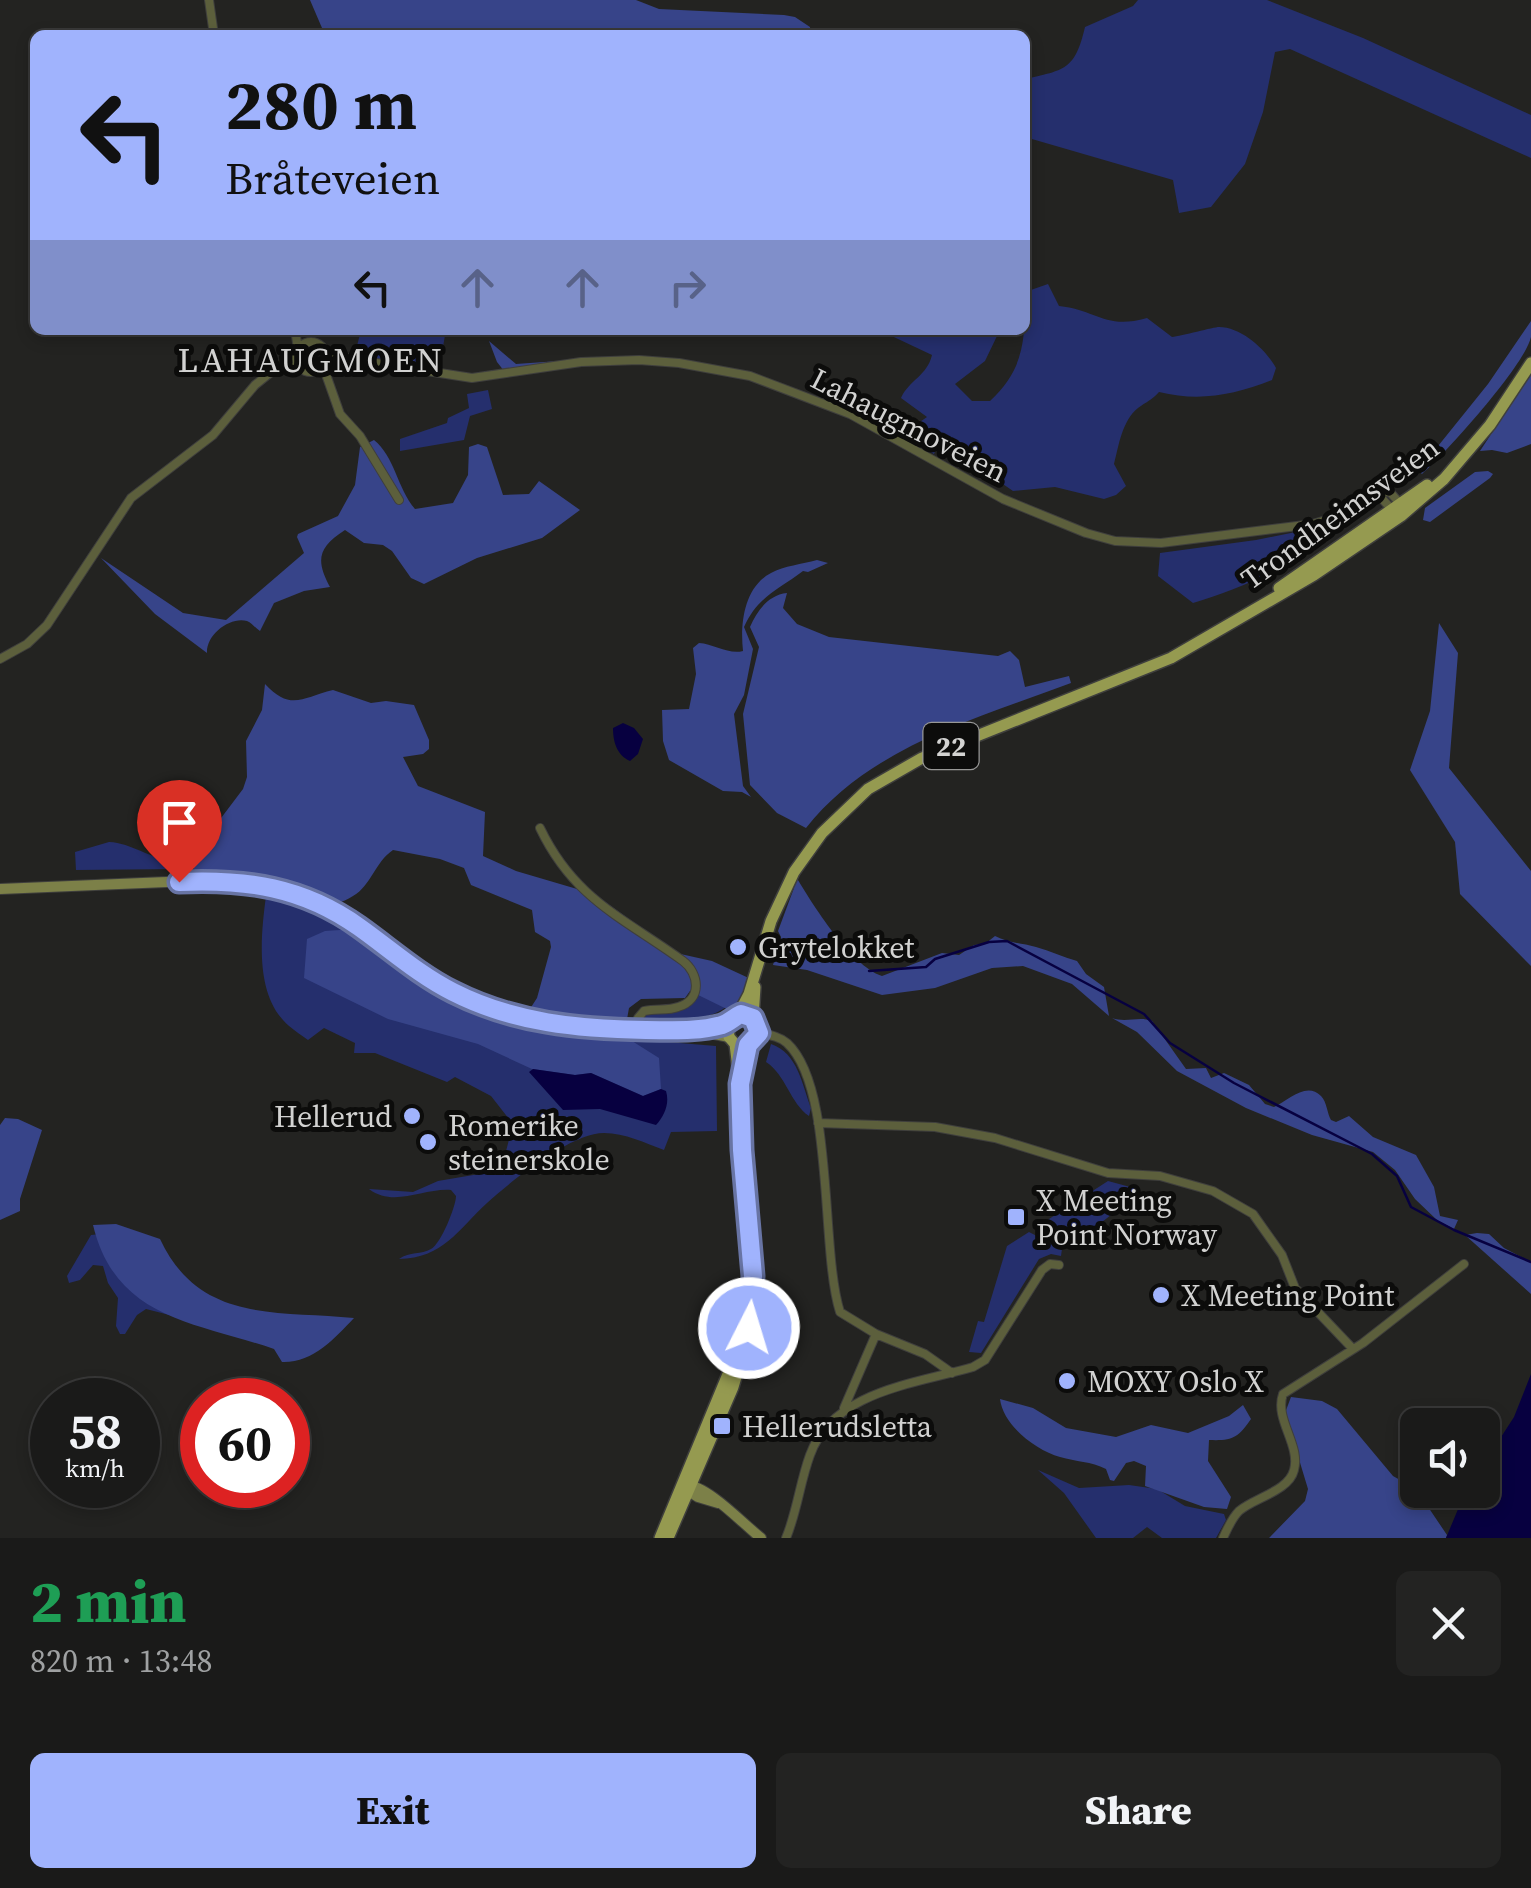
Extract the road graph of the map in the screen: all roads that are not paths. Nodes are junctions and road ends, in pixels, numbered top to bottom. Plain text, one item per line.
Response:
1 (209, 0) edge
2 (213, 30) edge
3 (296, 335) edge
4 (302, 335) edge
5 (310, 342) junction
6 (298, 350) junction
7 (324, 351) junction
8 (350, 358) junction
9 (1531, 363) edge
10 (324, 365) junction
11 (298, 366) junction
12 (272, 370) junction
13 (312, 372) junction
14 (328, 388) junction
15 (399, 500) dead end
16 (1398, 511) junction
17 (0, 658) edge
18 (540, 828) dead end
19 (0, 889) edge
20 (755, 978) junction
21 (734, 1018) junction
22 (753, 1018) junction
23 (636, 1030) junction
24 (695, 1030) junction
25 (759, 1033) junction
26 (738, 1042) junction
27 (818, 1123) junction
28 (1464, 1264) dead end
29 (1059, 1265) dead end
30 (876, 1334) junction
31 (1353, 1350) junction
32 (952, 1373) junction
33 (844, 1408) junction
34 (687, 1487) junction
35 (660, 1538) edge
36 (668, 1538) edge
37 (761, 1538) edge
38 (786, 1538) edge
39 (1223, 1538) edge

1 - 2 street
3 - 6 street
4 - 5 street
5 - 6 street
5 - 7 street
6 - 11 street
6 - 12 street
7 - 8 street, Lahaugmoveien
7 - 10 street
8 - 10 street, Lahaugmoveien
8 - 16 street, Lahaugmoveien
9 - 16 main road, Trondheimsveien / 22
10 - 13 street
10 - 14 street
11 - 12 street
11 - 13 street
12 - 17 street
13 - 14 street
14 - 15 street
16 - 20 main road, Trondheimsveien / 22
18 - 23 street
19 - 23 main road
20 - 21 main road, Trondheimsveien / 22
20 - 22 main road, Trondheimsveien / 22
21 - 22 main road
21 - 24 main road
21 - 26 main road, 22
22 - 25 main road, 22
23 - 24 main road
24 - 26 main road
25 - 26 main road
25 - 27 street
26 - 34 main road, 22
27 - 30 street
27 - 31 street
28 - 31 street
29 - 32 street
30 - 32 street
30 - 33 street
31 - 39 street
32 - 33 street
33 - 38 street
34 - 35 main road, 22
34 - 36 main road, 22
34 - 37 main road

